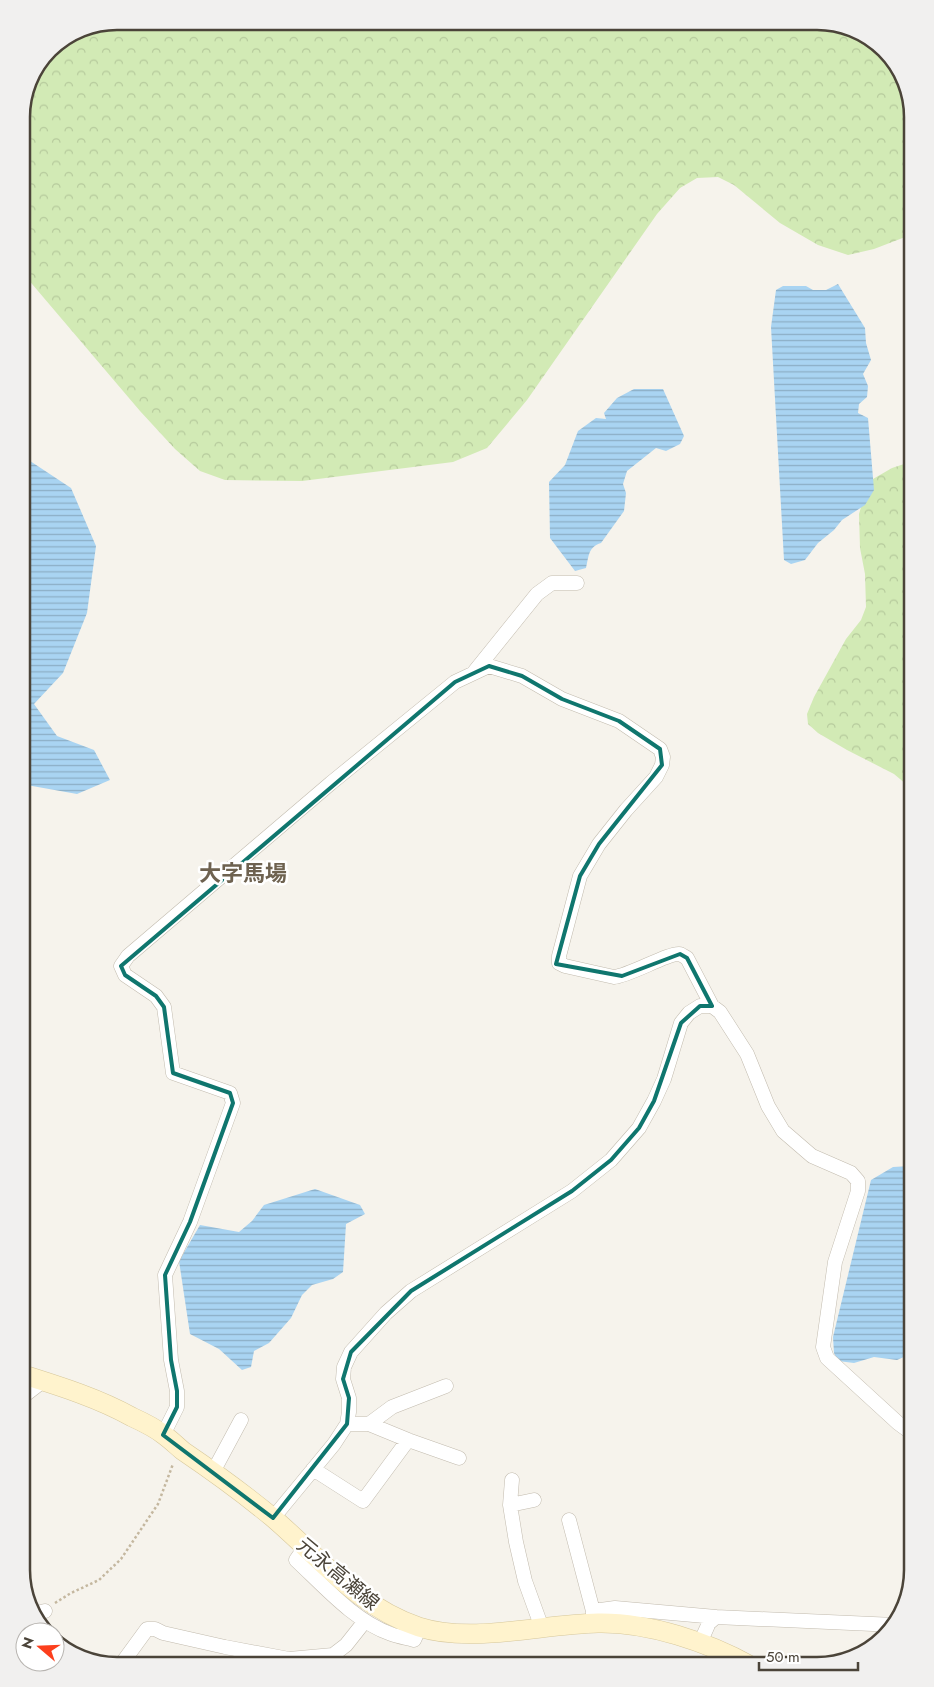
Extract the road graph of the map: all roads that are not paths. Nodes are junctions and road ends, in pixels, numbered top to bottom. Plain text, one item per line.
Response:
1 (577, 583) dead end
2 (473, 673) junction
3 (712, 1006) junction
4 (30, 1377) edge
5 (42, 1381) junction
6 (446, 1386) dead end
7 (30, 1391) edge
8 (241, 1420) dead end
9 (347, 1424) junction
10 (369, 1424) junction
11 (904, 1427) edge
12 (164, 1435) junction
13 (408, 1440) junction
14 (459, 1458) dead end
15 (313, 1469) junction
16 (213, 1472) junction
17 (512, 1480) dead end
18 (534, 1500) dead end
19 (510, 1505) junction
20 (273, 1518) junction
21 (569, 1520) dead end
22 (305, 1547) junction
23 (716, 1616) junction
24 (593, 1617) junction
25 (365, 1621) junction
26 (884, 1624) edge
27 (420, 1628) junction
28 (542, 1628) junction
29 (700, 1643) junction
30 (127, 1657) edge
31 (271, 1657) edge
32 (322, 1657) edge
33 (735, 1657) edge

1 - 2 street
2 - 3 street
2 - 12 street
3 - 9 street
3 - 11 street
4 - 5 main road, 元永高瀬線
5 - 7 street
5 - 12 main road, 元永高瀬線
6 - 10 street
8 - 16 street
9 - 10 street
9 - 15 street
10 - 13 street
12 - 16 main road, 元永高瀬線
13 - 14 street
13 - 15 street
15 - 20 street
16 - 20 main road, 元永高瀬線
17 - 19 street
18 - 19 street
19 - 28 street
20 - 22 main road, 元永高瀬線
21 - 24 street
22 - 25 street
22 - 27 main road, 元永高瀬線
23 - 24 street
23 - 26 street
23 - 29 street
24 - 28 main road, 元永高瀬線
24 - 29 main road, 元永高瀬線
25 - 27 street
25 - 32 street
27 - 28 main road, 元永高瀬線
29 - 33 main road, 元永高瀬線
30 - 31 street

